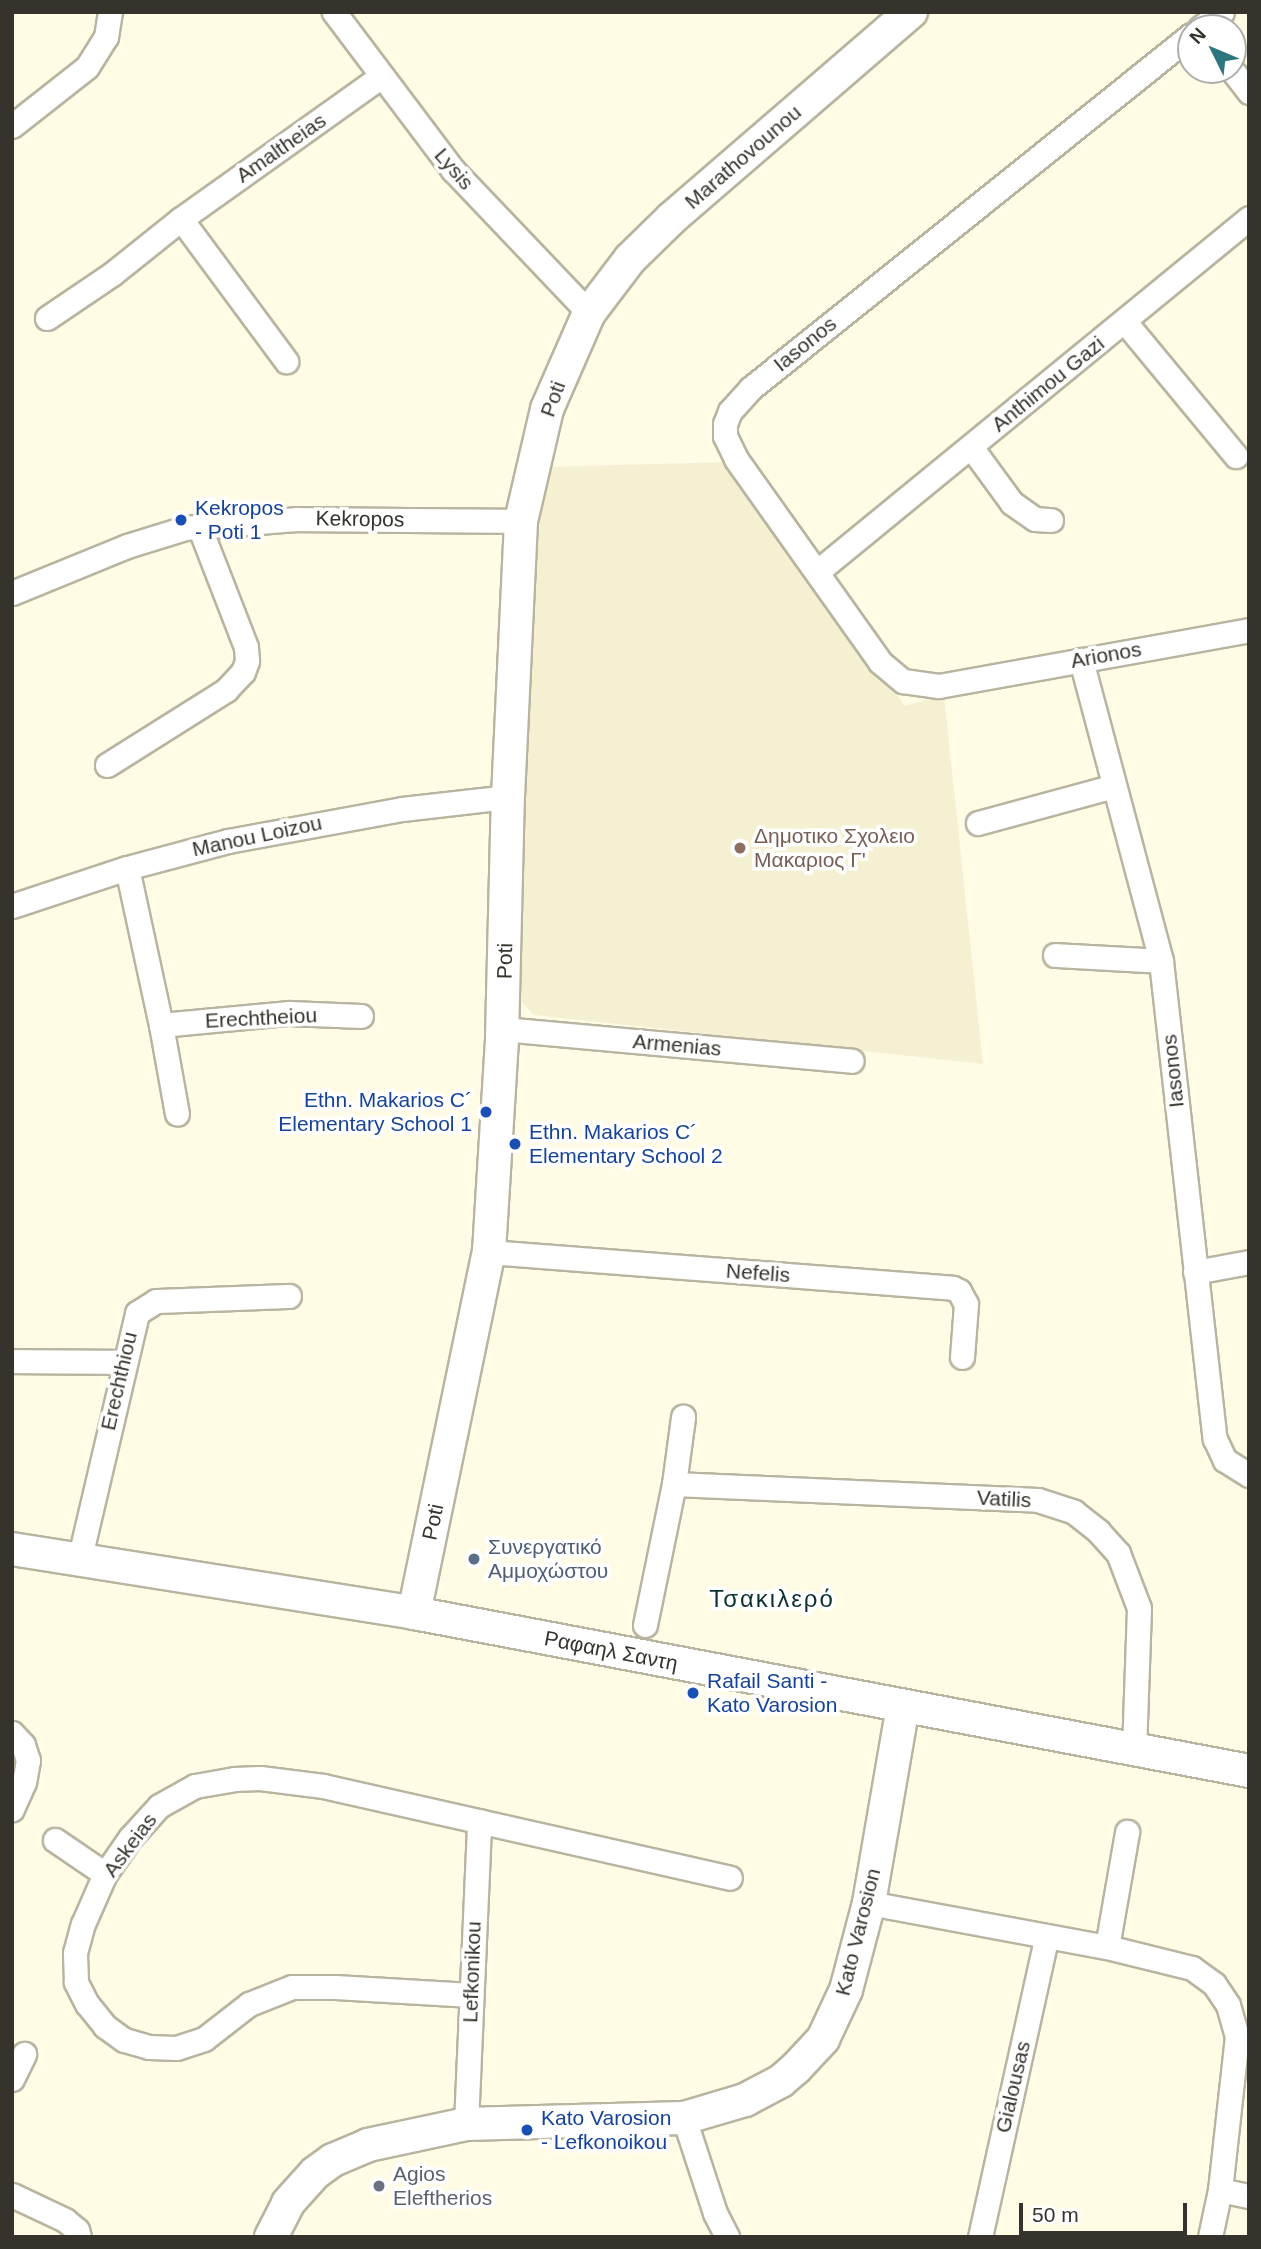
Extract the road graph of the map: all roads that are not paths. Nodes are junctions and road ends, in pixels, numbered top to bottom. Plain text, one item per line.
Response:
1 (110, 12) edge
2 (334, 12) edge
3 (911, 12) edge
4 (1177, 46) edge
5 (380, 77) junction
6 (12, 126) edge
7 (1249, 218) edge
8 (181, 219) junction
9 (589, 313) junction
10 (47, 318) dead end
11 (1125, 322) junction
12 (286, 361) dead end
13 (971, 447) junction
14 (1236, 456) dead end
15 (1051, 520) dead end
16 (521, 521) junction
17 (199, 526) junction
18 (818, 571) junction
19 (12, 593) edge
20 (1249, 631) edge
21 (1081, 660) junction
22 (964, 681) joint
23 (107, 765) dead end
24 (1114, 786) junction
25 (508, 797) junction
26 (978, 822) dead end
27 (127, 868) junction
28 (12, 906) edge
29 (1055, 955) dead end
30 (1161, 961) junction
31 (361, 1016) dead end
32 (162, 1025) junction
33 (503, 1029) junction
34 (852, 1061) dead end
35 (177, 1114) dead end
36 (489, 1252) junction
37 (1249, 1262) edge
38 (1195, 1272) junction
39 (289, 1296) dead end
40 (962, 1357) dead end
41 (12, 1361) edge
42 (123, 1362) junction
43 (683, 1417) dead end
44 (1249, 1475) edge
45 (674, 1484) junction
46 (12, 1549) edge
47 (79, 1561) junction
48 (414, 1613) junction
49 (645, 1625) dead end
50 (903, 1707) junction
51 (12, 1733) edge
52 (1134, 1748) junction
53 (1249, 1770) edge
54 (12, 1809) edge
55 (478, 1821) junction
56 (1127, 1832) dead end
57 (55, 1840) dead end
58 (105, 1874) junction
59 (730, 1878) dead end
60 (869, 1903) junction
61 (1047, 1936) junction
62 (1107, 1947) junction
63 (471, 1995) junction
64 (24, 2054) dead end
65 (12, 2079) edge
66 (684, 2118) junction
67 (466, 2123) junction
68 (1220, 2190) junction
69 (12, 2195) edge
70 (1249, 2196) edge
71 (79, 2237) edge
72 (271, 2237) edge
73 (727, 2237) edge
74 (980, 2237) edge
75 (1210, 2237) edge

1 - 6 street
2 - 5 street, Lysis
3 - 9 street, Marathovounou
4 - 18 street, Iasonos
5 - 8 street, Amaltheias
5 - 9 street, Lysis
7 - 11 street, Anthimou Gazi
8 - 10 street, Amaltheias
8 - 12 street
9 - 16 street, Poti
11 - 13 street, Anthimou Gazi
11 - 14 street, Anthimou Gazi
13 - 15 street, Anthimou Gazi
13 - 18 street, Anthimou Gazi
16 - 17 street, Kekropos
16 - 25 street, Poti
17 - 19 street, Kekropos
17 - 23 street
18 - 22 street, Iasonos
20 - 21 street, Arionos
21 - 22 street, Arionos
21 - 24 street, Iasonos
24 - 26 street
24 - 30 street, Iasonos
25 - 27 street, Manou Loizou
25 - 33 street, Poti
27 - 28 street, Manou Loizou
27 - 32 street
29 - 30 street
30 - 38 street, Iasonos
31 - 32 street, Erechtheiou
32 - 35 street
33 - 34 street, Armenias
33 - 36 street, Poti
36 - 40 street, Nefelis
36 - 48 street, Poti
37 - 38 street
38 - 44 street, Iasonos
39 - 42 street, Erechthiou
41 - 42 street
42 - 47 street, Erechthiou
43 - 45 street
45 - 49 street
45 - 52 street, Vatilis
46 - 47 street, Ραφαηλ Σαντη
47 - 48 street, Ραφαηλ Σαντη
48 - 50 street, Ραφαηλ Σαντη
50 - 52 street, Ραφαηλ Σαντη
50 - 60 street, Kato Varosion
51 - 54 street
52 - 53 street, Ραφαηλ Σαντη
55 - 58 street, Askeias
55 - 59 street, Askeias
55 - 63 street, Lefkonikou
56 - 62 street
57 - 58 street
58 - 63 street, Askeias
60 - 61 street
60 - 66 street, Kato Varosion
61 - 62 street
61 - 74 street, Gialousas
62 - 68 street
63 - 67 street, Lefkonikou
64 - 65 street
66 - 67 street, Kato Varosion
66 - 73 street
67 - 72 street, Kato Varosion
68 - 70 street
68 - 75 street
69 - 71 street

